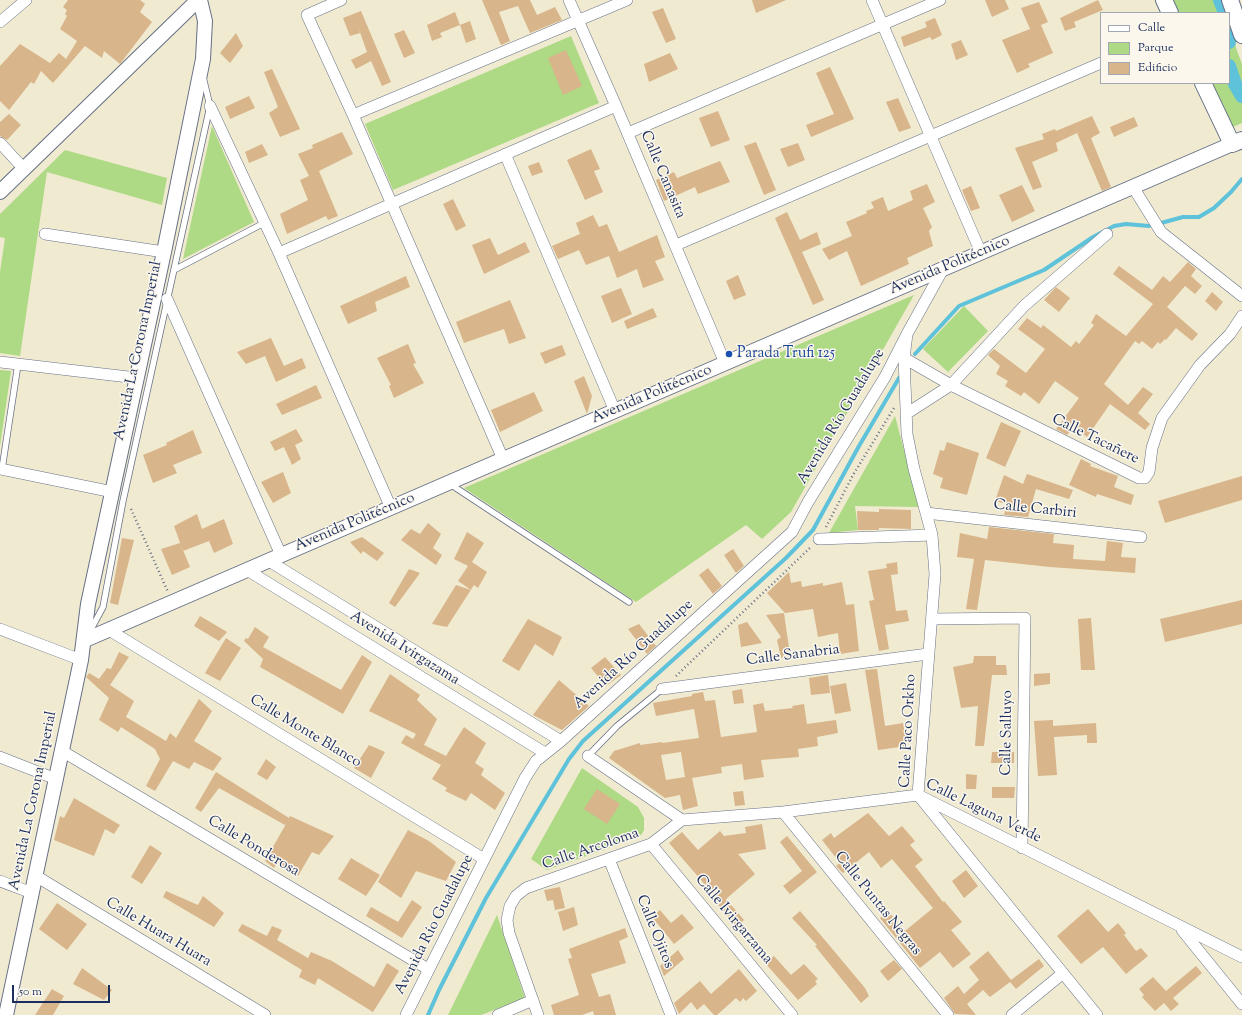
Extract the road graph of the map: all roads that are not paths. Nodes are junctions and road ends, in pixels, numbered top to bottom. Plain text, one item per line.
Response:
1 (26, 0) edge
2 (199, 0) edge
3 (341, 0) edge
4 (569, 0) edge
5 (627, 0) edge
6 (872, 0) edge
7 (940, 0) edge
8 (1164, 0) edge
9 (1230, 0) edge
10 (1170, 12) edge
11 (578, 20) junction
12 (0, 22) edge
13 (882, 24) junction
14 (1242, 35) edge
15 (1100, 62) edge
16 (201, 67) junction
17 (1203, 84) edge
18 (210, 106) junction
19 (616, 106) junction
20 (353, 115) junction
21 (628, 133) junction
22 (931, 135) junction
23 (1237, 142) edge
24 (0, 143) edge
25 (505, 154) junction
26 (24, 169) junction
27 (1133, 187) junction
28 (0, 192) edge
29 (392, 204) junction
30 (264, 223) junction
31 (45, 234) dead end
32 (1107, 234) dead end
33 (676, 245) junction
34 (164, 252) junction
35 (279, 253) junction
36 (981, 253) junction
37 (943, 269) junction
38 (174, 270) junction
39 (1242, 296) edge
40 (167, 299) junction
41 (1242, 316) edge
42 (907, 334) junction
43 (904, 358) junction
44 (0, 362) edge
45 (725, 363) junction
46 (18, 364) junction
47 (136, 378) junction
48 (951, 385) junction
49 (615, 411) junction
50 (906, 414) junction
51 (503, 459) junction
52 (1, 469) edge
53 (448, 483) junction
54 (118, 496) junction
55 (391, 508) junction
56 (926, 513) junction
57 (932, 535) junction
58 (1141, 537) dead end
59 (819, 539) dead end
60 (275, 558) junction
61 (248, 570) junction
62 (629, 602) dead end
63 (932, 619) junction
64 (0, 629) edge
65 (109, 630) junction
66 (85, 640) junction
67 (928, 654) junction
68 (81, 660) junction
69 (662, 688) joint
70 (561, 741) junction
71 (62, 750) junction
72 (545, 753) junction
73 (588, 756) joint
74 (0, 757) edge
75 (56, 779) junction
76 (918, 795) junction
77 (783, 812) junction
78 (682, 820) junction
79 (651, 844) junction
80 (1022, 848) junction
81 (484, 859) junction
82 (609, 859) junction
83 (36, 876) junction
84 (0, 881) edge
85 (32, 893) junction
86 (1179, 926) junction
87 (1242, 957) edge
88 (428, 969) junction
89 (1062, 974) junction
90 (533, 1000) junction
91 (1242, 1004) edge
92 (0, 1012) edge
93 (6, 1015) edge
94 (265, 1015) edge
95 (406, 1015) edge
96 (498, 1015) edge
97 (538, 1015) edge
98 (671, 1015) edge
99 (792, 1015) edge
100 (948, 1015) edge
101 (1012, 1015) edge
102 (1097, 1015) edge

1 - 12 street
2 - 16 street, Avenida La Corona Imperial
2 - 26 street
3 - 20 street
4 - 11 street, Calle Canasita
5 - 11 street
6 - 13 street
7 - 13 street
8 - 10 main road
9 - 14 main road
11 - 19 street, Calle Canasita
11 - 20 street
13 - 21 street
13 - 22 street
15 - 22 street
16 - 18 lane, Avenida La Corona Imperial
16 - 34 street, Avenida La Corona Imperial
17 - 23 main road
18 - 30 street
18 - 38 lane, Avenida La Corona Imperial
19 - 21 street, Calle Canasita
19 - 25 street
20 - 29 street
21 - 33 street, Calle Canasita
22 - 33 street
22 - 36 street
23 - 27 street, Avenida Politécnico
24 - 26 street
25 - 29 street
25 - 49 street
26 - 28 street
27 - 36 street, Avenida Politécnico
27 - 39 street
29 - 35 street
29 - 51 street
30 - 35 street
30 - 38 lane
31 - 34 street
32 - 48 street
33 - 45 street, Calle Canasita
34 - 47 street, Avenida La Corona Imperial
35 - 55 street
36 - 37 street, Avenida Politécnico
37 - 42 street, Avenida Río Guadalupe
37 - 45 street, Avenida Politécnico
38 - 40 lane, Avenida La Corona Imperial
40 - 54 lane, Avenida La Corona Imperial
40 - 60 street
41 - 48 street, Calle Tacañere
42 - 43 street, Calle Paco Orkho
42 - 70 street, Avenida Río Guadalupe
43 - 48 street, Calle Tacañere
43 - 50 street, Calle Paco Orkho
44 - 46 street
45 - 49 street, Avenida Politécnico
46 - 47 street
46 - 52 lane
47 - 54 street, Avenida La Corona Imperial
48 - 50 street
49 - 51 street, Avenida Politécnico
50 - 56 street, Calle Paco Orkho
51 - 53 street, Avenida Politécnico
52 - 54 street
53 - 55 street, Avenida Politécnico
53 - 62 lane
54 - 66 street, Avenida La Corona Imperial
55 - 60 street, Avenida Politécnico
56 - 57 street, Calle Paco Orkho
56 - 58 street, Calle Carbiri
57 - 59 street
57 - 63 street, Calle Paco Orkho
60 - 61 street, Avenida Politécnico
60 - 70 street, Avenida Ivirgazama
61 - 65 street, Avenida Politécnico
61 - 72 street, Avenida Ivirgazama
63 - 67 street, Calle Paco Orkho
63 - 80 street, Calle Salluyo
64 - 68 street
65 - 66 street, Avenida Politécnico
65 - 81 street, Calle Monte Blanco
66 - 68 street, Avenida La Corona Imperial
67 - 69 street, Calle Sanabria
67 - 76 street, Calle Paco Orkho
68 - 71 street, Avenida La Corona Imperial
69 - 73 lane
70 - 72 street, Avenida Río Guadalupe
71 - 75 street, Avenida La Corona Imperial
71 - 88 street, Calle Ponderosa
72 - 81 street, Avenida Río Guadalupe
73 - 78 street
74 - 75 street
75 - 83 street, Avenida La Corona Imperial
76 - 77 street, Calle Laguna Verde
76 - 80 street, Calle Laguna Verde
76 - 89 street, Calle Paco Orkho
77 - 78 street, Calle Laguna Verde
77 - 100 street, Calle Puntas Negras
78 - 79 street, Calle Arcoloma
79 - 82 street, Calle Arcoloma
79 - 99 street, Calle Ivirgarzama
80 - 86 street, Calle Laguna Verde
81 - 88 street, Avenida Río Guadalupe
82 - 90 street, Calle Arcoloma
82 - 98 street, Calle Ojitos
83 - 85 street, Avenida La Corona Imperial
83 - 94 street, Calle Huara Huara
84 - 85 street
85 - 93 street, Avenida La Corona Imperial
86 - 87 street, Calle Laguna Verde
86 - 91 street
88 - 95 street, Avenida Río Guadalupe
89 - 101 street
89 - 102 street, Calle Paco Orkho
90 - 96 street
90 - 97 street
92 - 93 street

